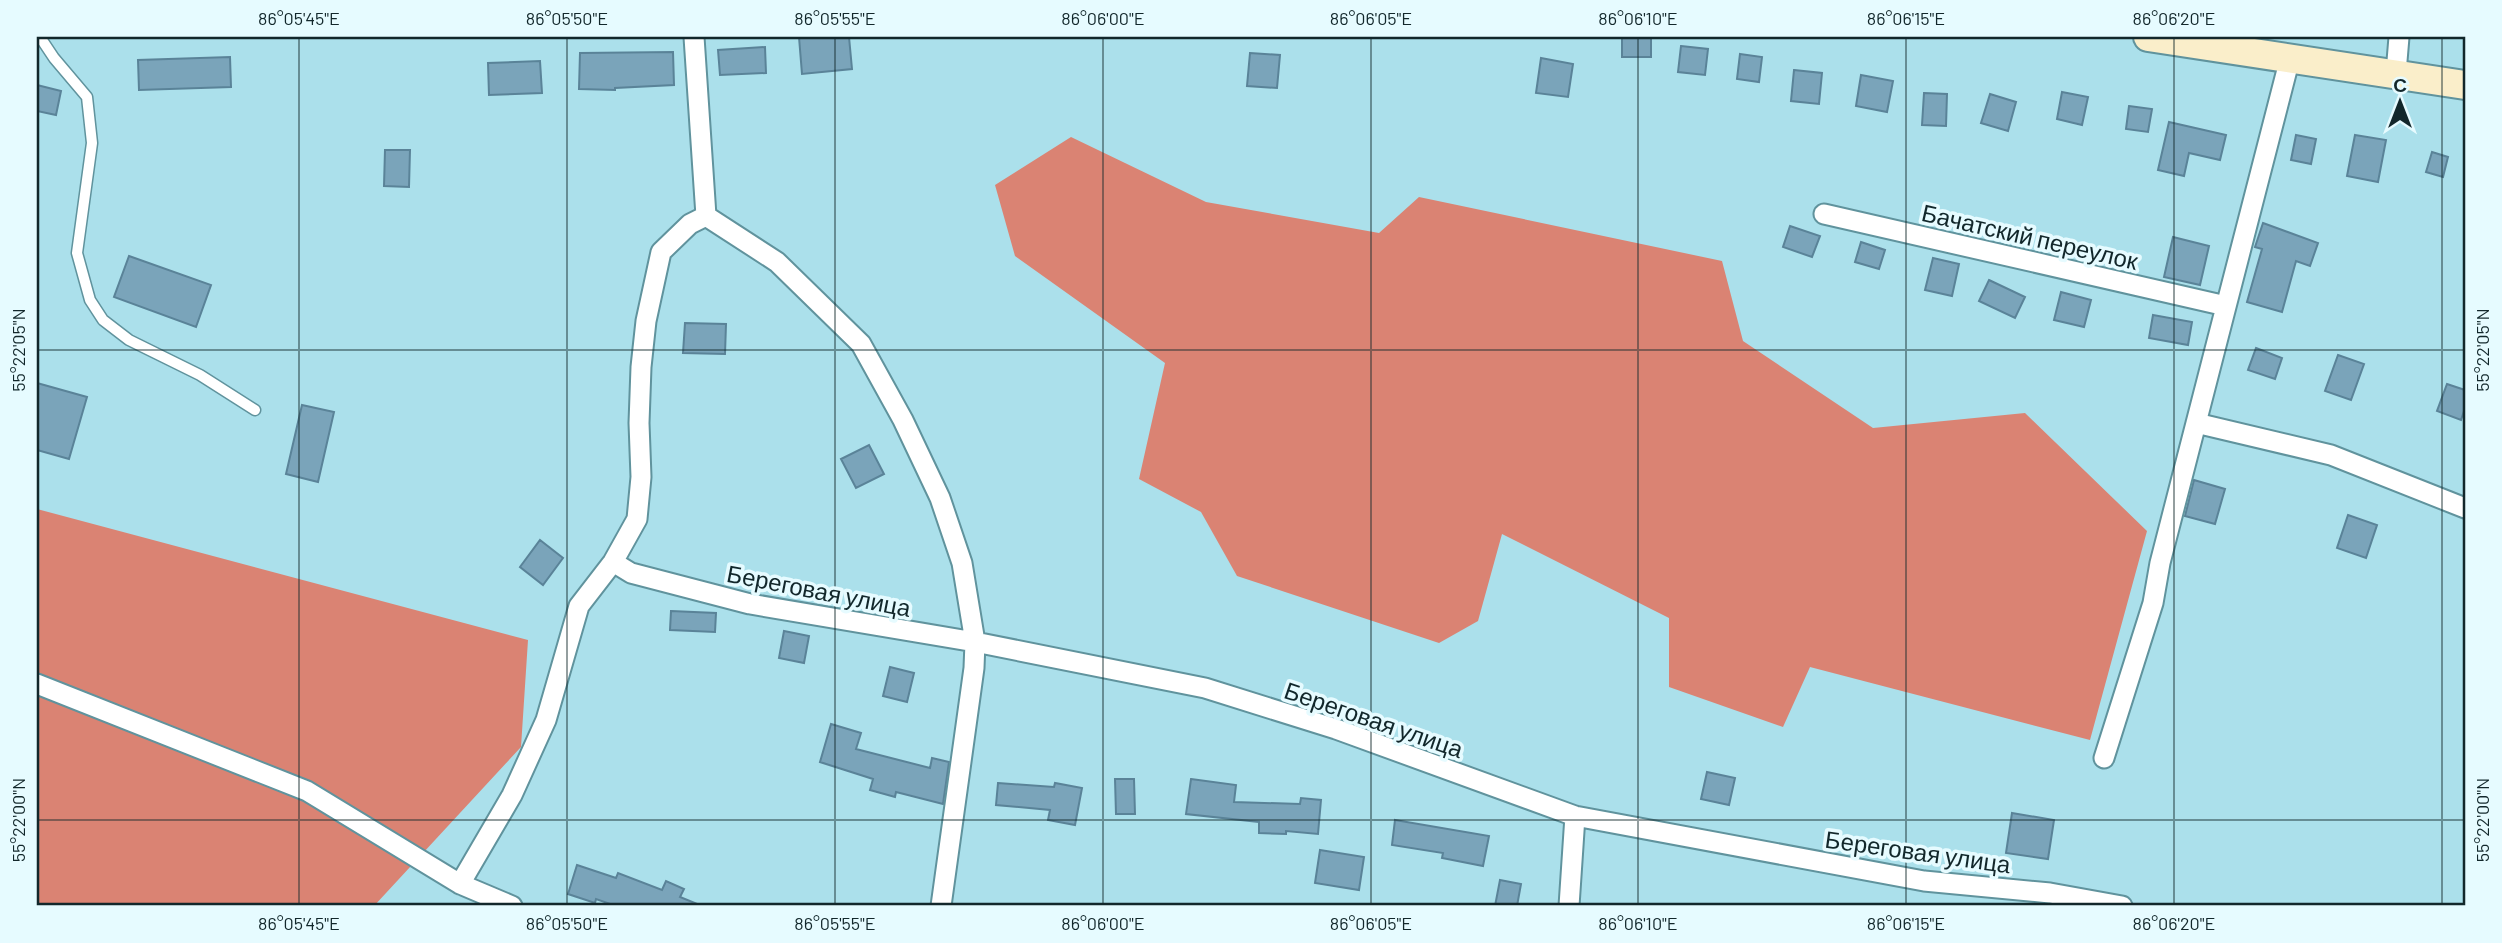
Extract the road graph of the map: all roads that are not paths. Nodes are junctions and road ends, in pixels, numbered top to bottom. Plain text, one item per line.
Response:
1 (40, 37) edge
2 (694, 37) edge
3 (2148, 37) edge
4 (2399, 37) edge
5 (2290, 58) junction
6 (2396, 73) junction
7 (2465, 85) edge
8 (1824, 214) dead end
9 (706, 216) junction
10 (2226, 306) junction
11 (255, 410) dead end
12 (2196, 423) junction
13 (2465, 508) edge
14 (613, 562) junction
15 (975, 642) junction
16 (37, 684) edge
17 (2104, 758) dead end
18 (1575, 816) junction
19 (460, 884) junction
20 (512, 906) edge
21 (941, 906) edge
22 (1569, 906) edge
23 (2122, 906) edge

1 - 11 lane
2 - 9 street
3 - 5 street
4 - 6 street
5 - 6 street
5 - 10 street
6 - 7 street
8 - 10 street, Бачатский переулок
9 - 14 street
9 - 15 street
10 - 12 street
12 - 13 street
12 - 17 street
14 - 15 street, Береговая улица
14 - 19 street
15 - 18 street, Береговая улица
15 - 21 street
16 - 19 street
18 - 22 street
18 - 23 street, Береговая улица
19 - 20 street

